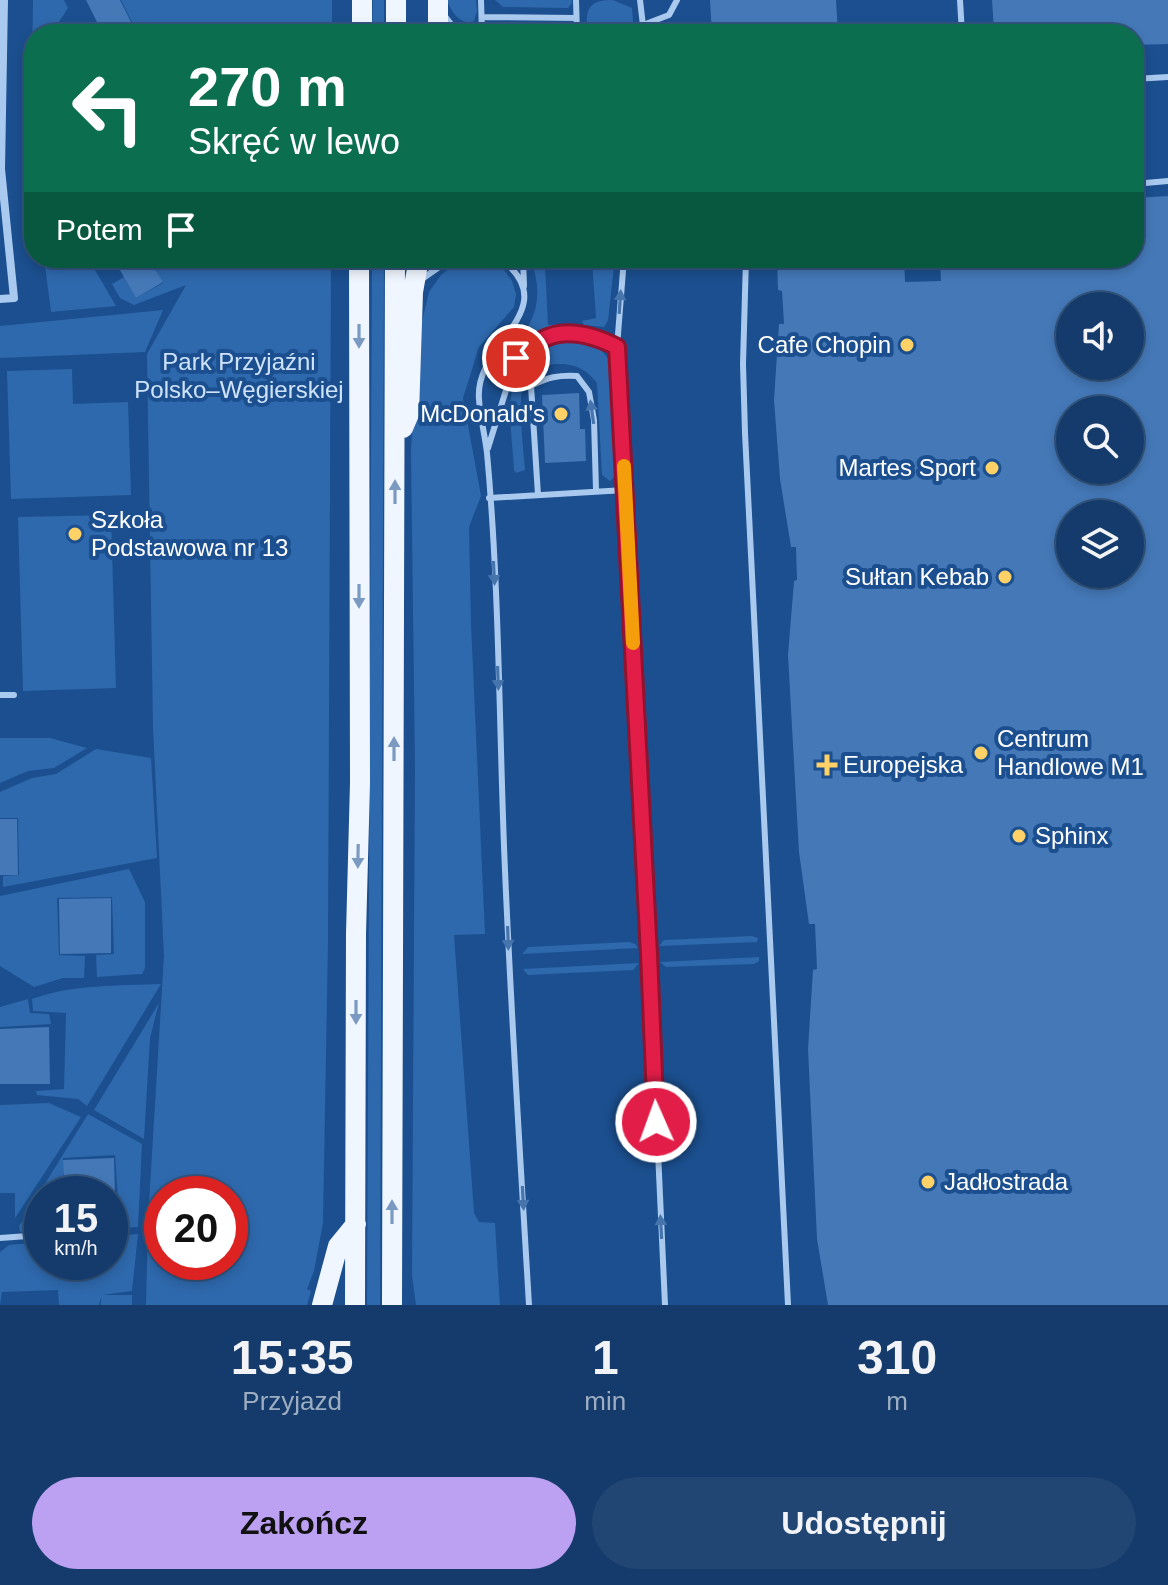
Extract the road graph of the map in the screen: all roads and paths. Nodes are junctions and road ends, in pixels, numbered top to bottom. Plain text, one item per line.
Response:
1 (4, 0) edge
2 (362, 0) edge
3 (396, 0) edge
4 (481, 0) edge
5 (576, 0) edge
6 (640, 0) edge
7 (677, 0) edge
8 (960, 0) edge
9 (438, 4) edge
10 (482, 17) junction
11 (576, 18) junction
12 (362, 24) edge
13 (396, 24) edge
14 (452, 24) edge
15 (482, 24) edge
16 (576, 24) edge
17 (643, 24) edge
18 (646, 24) edge
19 (961, 24) edge
20 (1168, 77) edge
21 (1144, 78) edge
22 (1168, 181) edge
23 (1144, 183) edge
24 (359, 268) edge
25 (395, 268) edge
26 (417, 268) edge
27 (437, 268) edge
28 (512, 268) edge
29 (523, 268) edge
30 (623, 268) edge
31 (746, 268) edge
32 (524, 287) junction
33 (413, 292) junction
34 (0, 299) edge
35 (617, 347) junction
36 (395, 446) junction
37 (487, 452) junction
38 (596, 490) junction
39 (625, 490) junction
40 (538, 495) junction
41 (489, 498) junction
42 (0, 695) edge
43 (14, 695) dead end
44 (356, 1224) junction
45 (24, 1236) edge
46 (0, 1238) edge
47 (393, 1300) edge
48 (322, 1305) edge
49 (355, 1305) edge
50 (529, 1305) edge
51 (665, 1305) edge
52 (788, 1305) edge

1 - 34 street
2 - 12 main road
3 - 13 main road
4 - 10 lane
5 - 11 lane
6 - 17 lane
7 - 18 lane
8 - 19 lane
9 - 14 lane
10 - 11 lane
10 - 15 lane
11 - 16 lane
20 - 21 lane
22 - 23 lane
24 -> 44 main road
25 - 36 main road
26 - 33 main road
27 - 33 lane
28 - 32 lane
29 - 32 lane
35 -> 30 lane
31 - 52 lane
32 - 37 lane
33 - 36 main road
35 - 37 lane
35 - 39 lane
47 -> 36 main road
37 - 41 lane
38 - 39 lane
38 - 40 lane
38 -> 40 lane
51 -> 39 lane
40 - 41 lane
41 -> 50 lane
42 - 43 lane
44 - 48 main road
44 - 49 main road
45 - 46 lane

